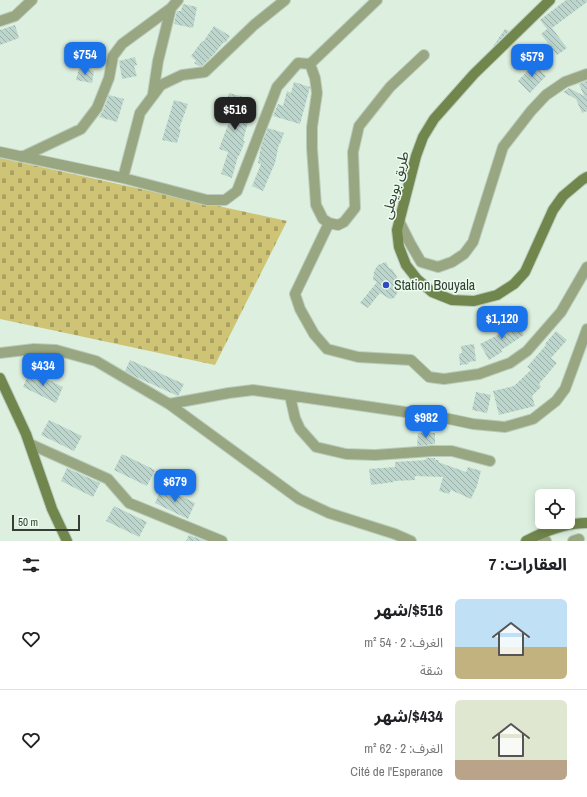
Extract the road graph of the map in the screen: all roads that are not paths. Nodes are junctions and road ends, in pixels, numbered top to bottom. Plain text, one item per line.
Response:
1 (32, 0) edge
2 (178, 0) edge
3 (285, 0) edge
4 (377, 0) edge
5 (550, 0) edge
6 (171, 8) junction
7 (0, 21) edge
8 (424, 55) dead end
9 (310, 64) junction
10 (587, 74) edge
11 (153, 96) junction
12 (0, 152) edge
13 (22, 157) junction
14 (587, 177) edge
15 (122, 178) junction
16 (399, 221) junction
17 (329, 223) junction
18 (587, 266) edge
19 (587, 329) edge
20 (0, 353) edge
21 (0, 378) edge
22 (290, 396) junction
23 (170, 404) junction
24 (30, 444) junction
25 (490, 461) dead end
26 (587, 523) edge
27 (543, 538) edge
28 (67, 541) edge
29 (222, 541) edge
30 (411, 541) edge
31 (526, 541) edge

1 - 7 street
2 - 6 street
3 - 11 street
4 - 9 street
5 - 16 main road, طريق بويعلى
6 - 11 street
6 - 13 street
8 - 17 street
9 - 15 street
9 - 17 street
10 - 16 street
11 - 15 street
12 - 13 street
13 - 15 street
14 - 16 main road, طريق بويعلى
17 - 18 street
19 - 22 street
20 - 23 street
21 - 24 main road
22 - 23 street
22 - 25 street
23 - 30 street
24 - 28 main road
24 - 29 street
26 - 27 main road
27 - 31 main road

